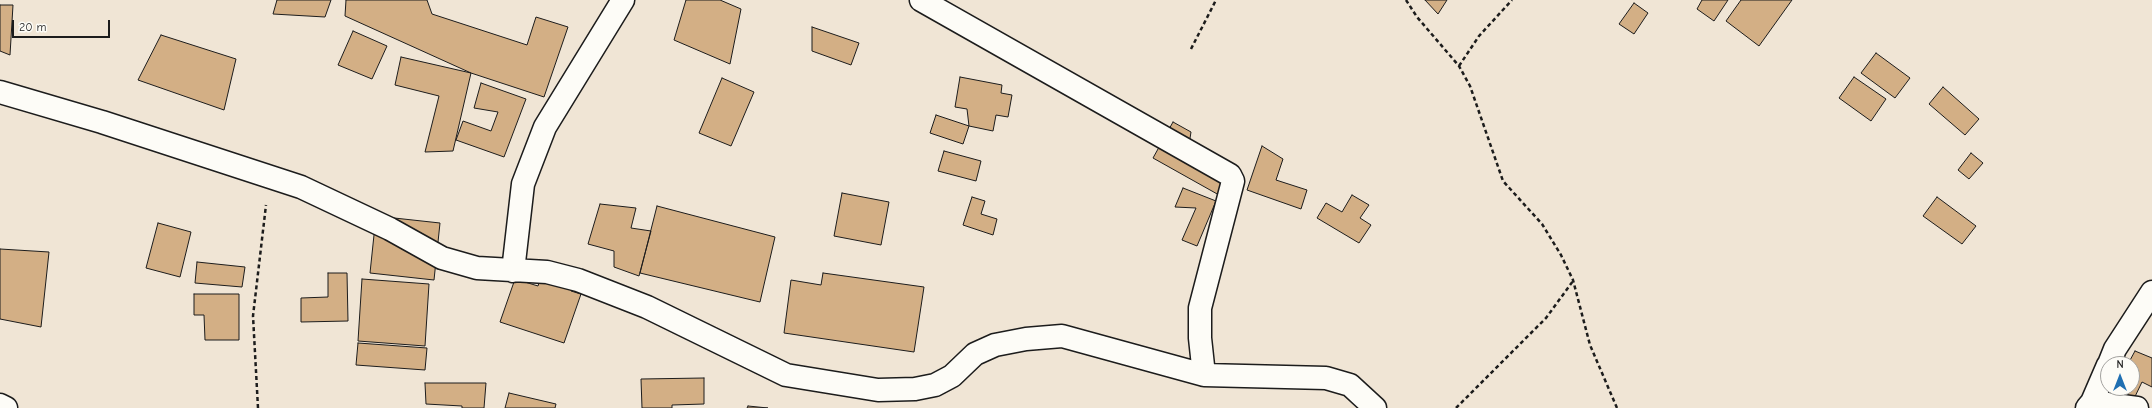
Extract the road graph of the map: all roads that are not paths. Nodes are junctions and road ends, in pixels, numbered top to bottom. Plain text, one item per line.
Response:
1 (623, 0) edge
2 (921, 0) edge
3 (0, 92) edge
4 (514, 270) junction
5 (2152, 292) edge
6 (2112, 356) edge
7 (1204, 375) junction
8 (2100, 383) edge
9 (0, 405) edge
10 (2090, 405) edge
11 (6, 408) edge
12 (1375, 408) edge
13 (2137, 408) edge

1 - 4 street
2 - 7 street
3 - 4 street
4 - 7 street
5 - 6 street
7 - 12 street
8 - 10 street
9 - 11 street
10 - 13 street

